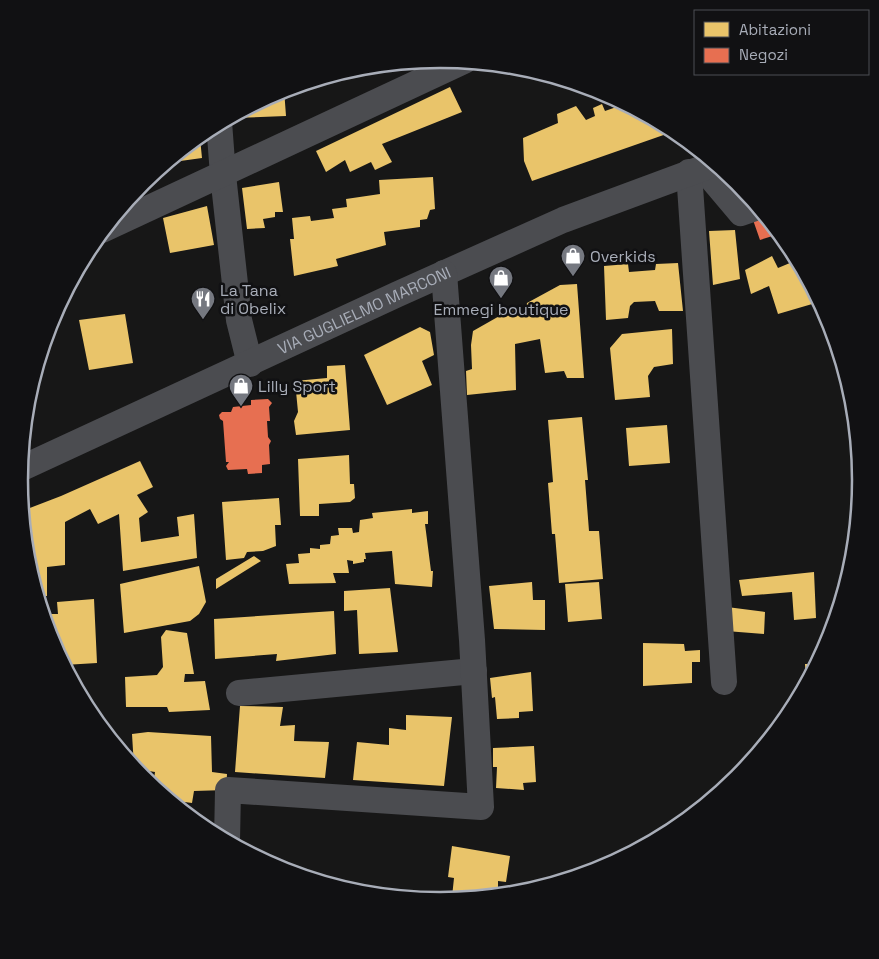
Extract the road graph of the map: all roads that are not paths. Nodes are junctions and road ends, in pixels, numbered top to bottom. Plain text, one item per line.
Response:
1 (449, 68) edge
2 (221, 131) edge
3 (702, 168) edge
4 (223, 175) junction
5 (750, 210) edge
6 (118, 223) edge
7 (444, 273) junction
8 (250, 364) junction
9 (28, 465) edge
10 (474, 671) junction
11 (724, 682) dead end
12 (239, 693) dead end
13 (227, 832) edge

1 - 4 street
2 - 4 street
3 - 5 street
3 - 7 street, VIA GUGLIELMO MARCONI
3 - 11 street
4 - 6 street
4 - 8 street
7 - 8 street, VIA GUGLIELMO MARCONI
7 - 10 street
8 - 9 street, VIA GUGLIELMO MARCONI
10 - 12 street
10 - 13 street

